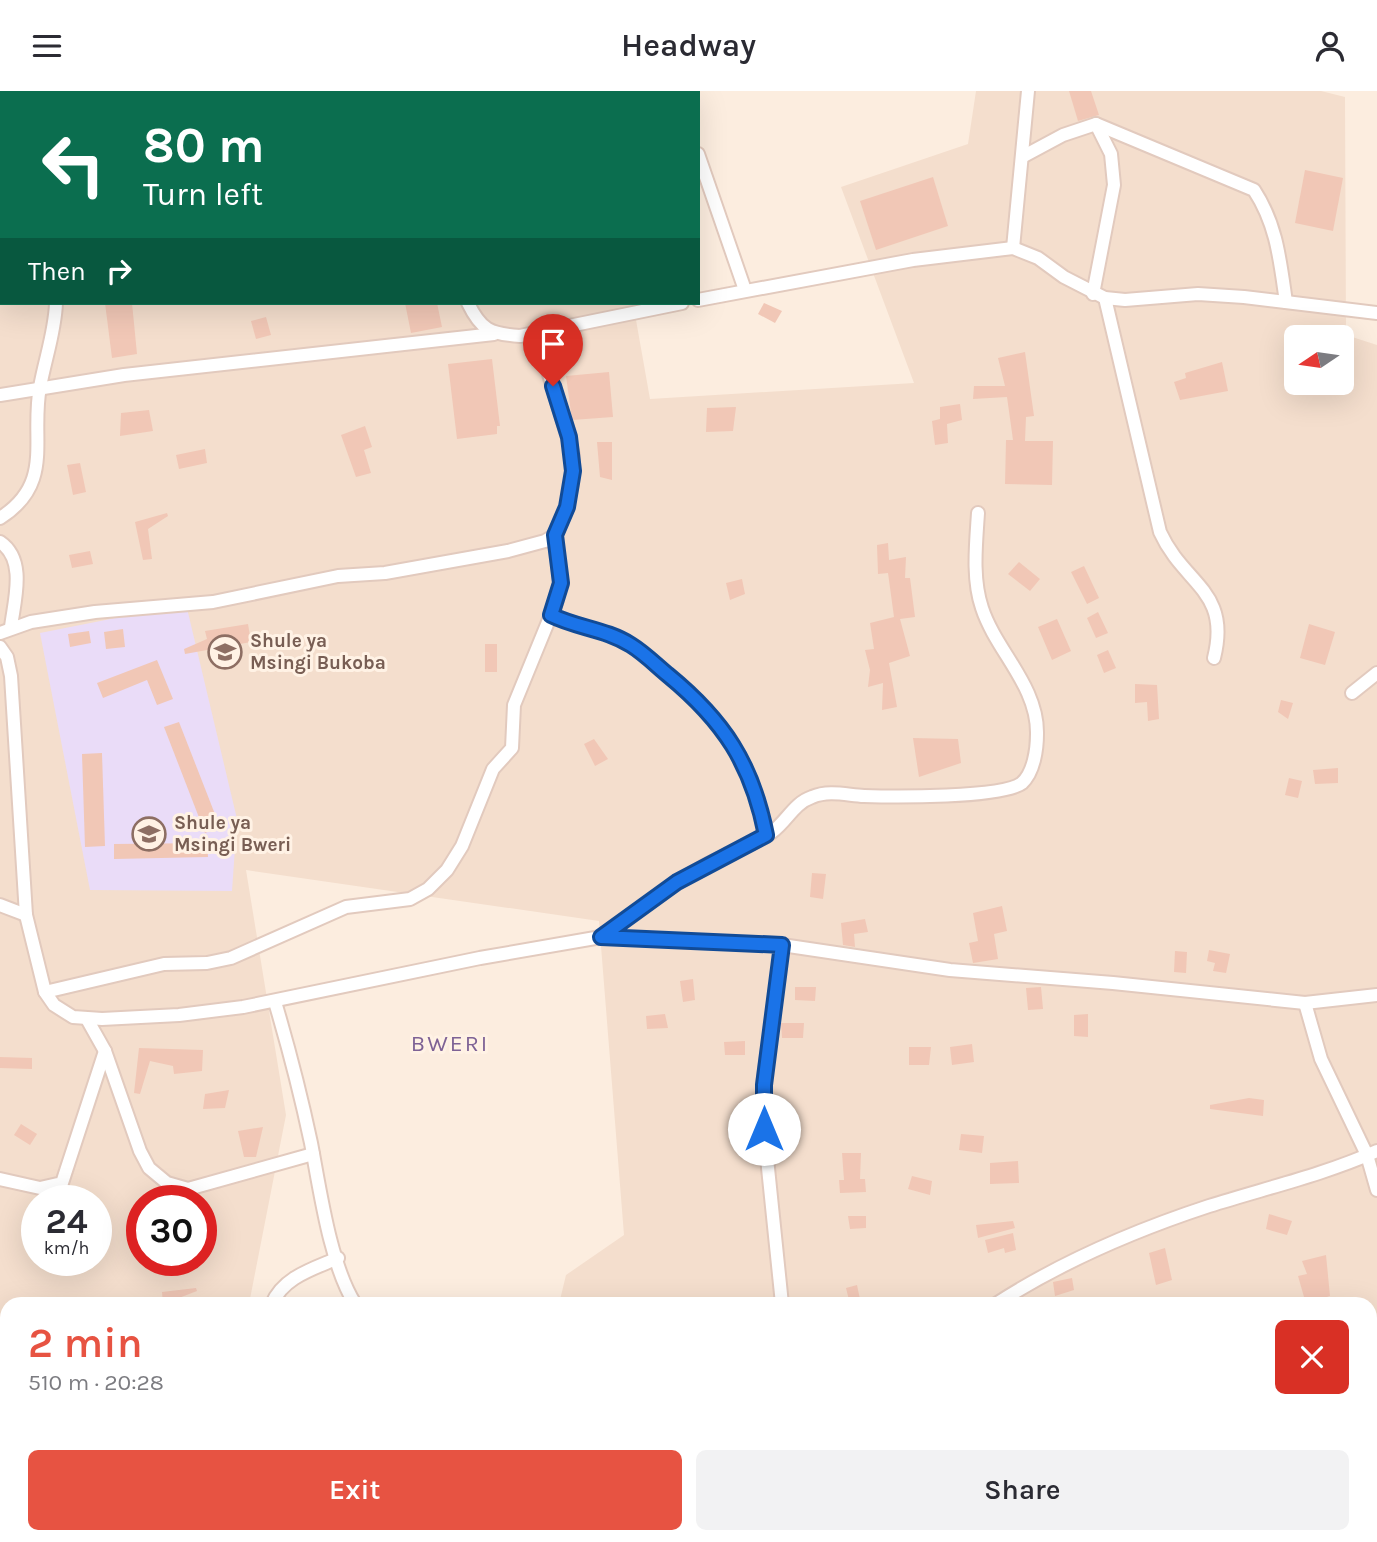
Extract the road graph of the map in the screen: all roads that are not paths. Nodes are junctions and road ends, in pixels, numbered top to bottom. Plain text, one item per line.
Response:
1 (1028, 91) edge
2 (1096, 124) junction
3 (1022, 157) junction
4 (700, 160) edge
5 (1013, 248) junction
6 (745, 290) junction
7 (1099, 296) junction
8 (700, 300) edge
9 (1286, 302) junction
10 (56, 305) edge
11 (469, 305) edge
12 (673, 305) edge
13 (1377, 313) edge
14 (494, 334) junction
15 (537, 334) junction
16 (39, 390) junction
17 (0, 395) edge
18 (978, 513) dead end
19 (0, 518) edge
20 (555, 535) junction
21 (0, 542) edge
22 (551, 615) junction
23 (5, 630) edge
24 (0, 647) edge
25 (1214, 658) dead end
26 (1377, 673) edge
27 (1352, 693) dead end
28 (766, 835) junction
29 (0, 905) edge
30 (26, 915) junction
31 (601, 937) junction
32 (782, 945) junction
33 (45, 992) junction
34 (1377, 995) edge
35 (275, 1002) junction
36 (1305, 1003) junction
37 (88, 1019) junction
38 (105, 1051) junction
39 (1372, 1153) edge
40 (313, 1154) junction
41 (0, 1179) edge
42 (1377, 1190) edge
43 (338, 1258) junction
44 (277, 1297) edge
45 (352, 1297) edge
46 (781, 1297) edge
47 (1007, 1297) edge

1 - 3 street
2 - 3 street
2 - 7 street
2 - 9 street
3 - 5 street
4 - 6 street
5 - 6 street
5 - 7 street
6 - 8 street
7 - 9 street
7 - 25 street
9 - 13 street
10 - 16 street
11 - 14 street
12 - 15 street
14 - 15 street
14 - 16 street
15 - 20 street
16 - 17 street
16 - 19 street
18 - 28 street
20 - 22 street
20 - 23 street
21 - 23 street
22 - 28 street
22 - 33 street
24 - 30 street
26 - 27 street
28 - 31 street
29 - 30 street
30 - 33 street
31 - 32 street
31 - 35 street
32 - 36 street
32 - 46 street
33 - 37 street
34 - 36 street
35 - 37 street
35 - 40 street
36 - 39 street
37 - 38 street
38 - 40 street
38 - 41 street
39 - 42 street
39 - 47 street
40 - 43 street
43 - 44 street
43 - 45 street

